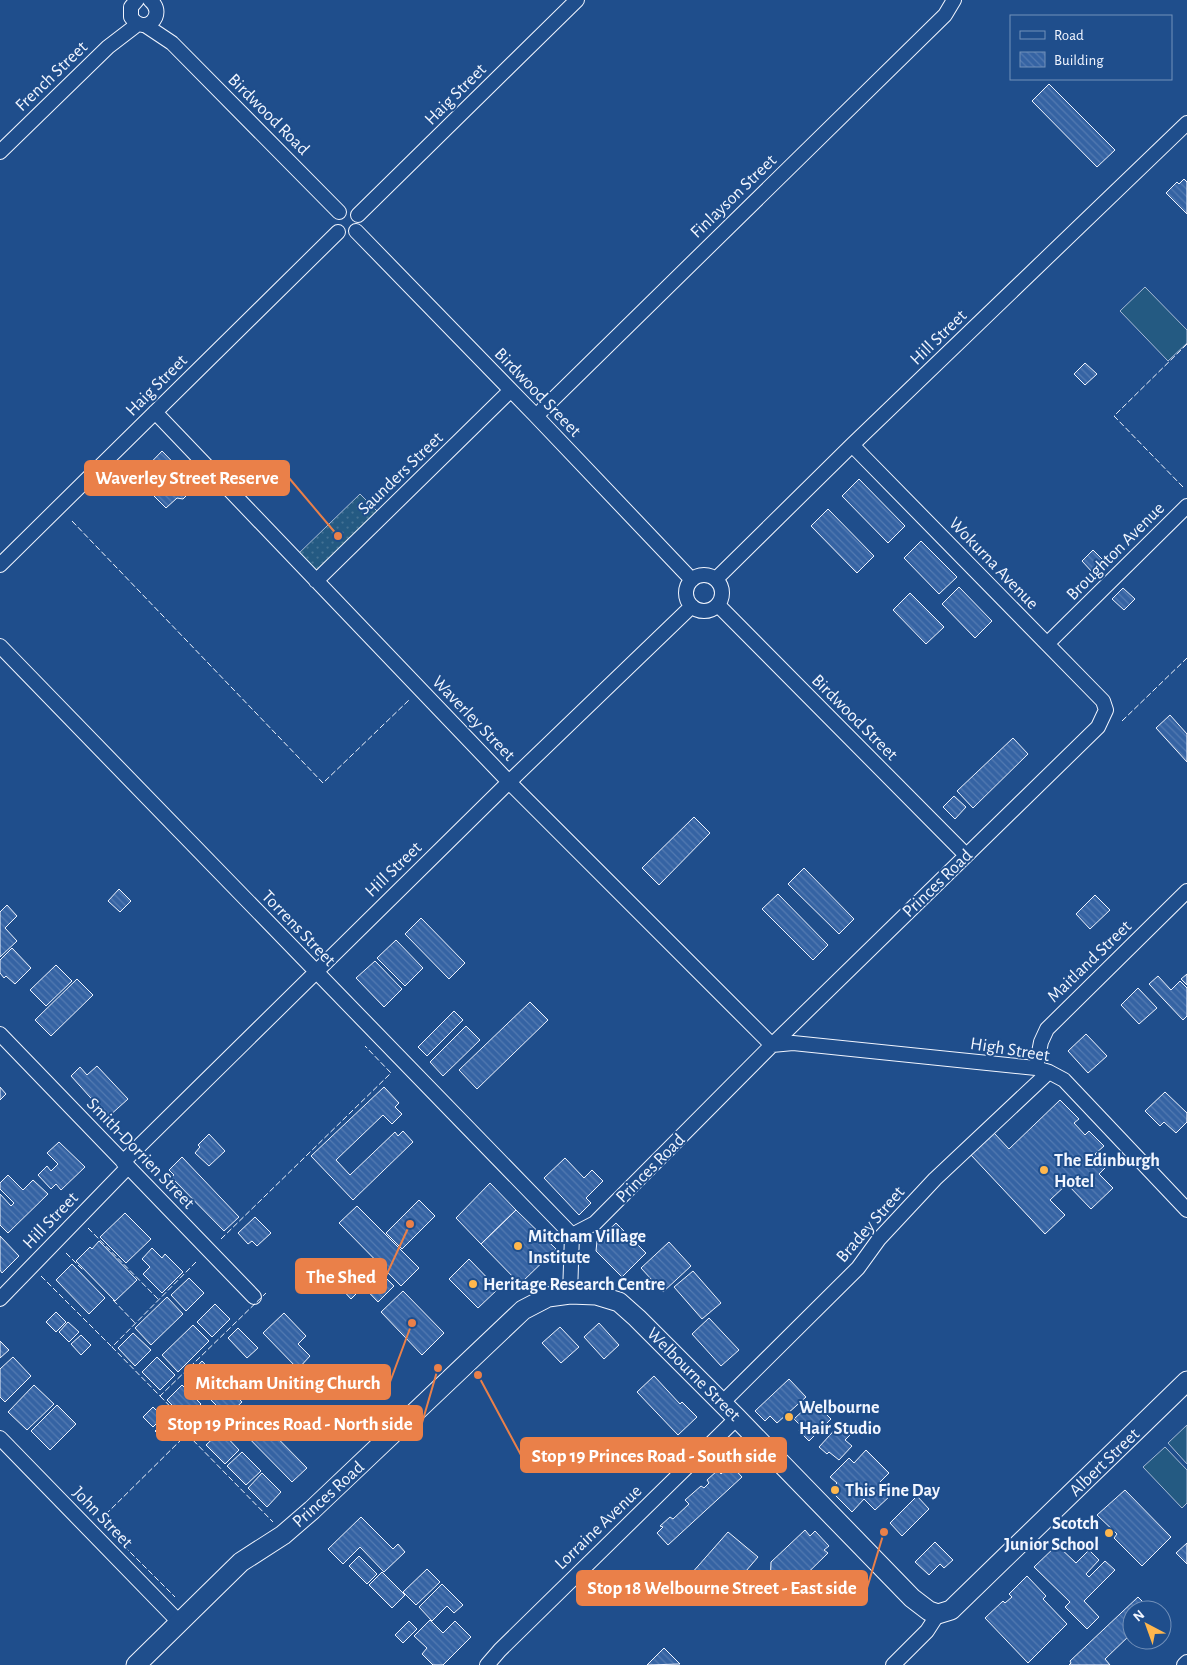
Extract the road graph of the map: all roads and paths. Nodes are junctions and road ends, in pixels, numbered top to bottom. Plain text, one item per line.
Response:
1 (577, 0) edge
2 (954, 0) edge
3 (144, 9) edge
4 (1187, 123) edge
5 (0, 152) edge
6 (339, 212) junction
7 (358, 216) junction
8 (338, 232) junction
9 (356, 232) junction
10 (510, 391) junction
11 (155, 412) junction
12 (536, 416) junction
13 (852, 445) junction
14 (1187, 506) edge
15 (0, 566) edge
16 (716, 579) junction
17 (692, 580) junction
18 (316, 581) junction
19 (718, 605) junction
20 (692, 606) junction
21 (1047, 644) junction
22 (0, 646) edge
23 (1106, 710) joint
24 (509, 782) junction
25 (966, 855) junction
26 (1187, 891) edge
27 (316, 971) junction
28 (0, 1034) edge
29 (772, 1046) junction
30 (1042, 1070) junction
31 (126, 1164) junction
32 (1187, 1210) edge
33 (572, 1235) junction
34 (570, 1294) junction
35 (254, 1297) dead end
36 (0, 1299) edge
37 (1187, 1381) edge
38 (722, 1403) junction
39 (737, 1418) junction
40 (0, 1438) edge
41 (933, 1613) junction
42 (180, 1623) junction
43 (1187, 1662) edge
44 (136, 1665) edge
45 (487, 1665) edge
46 (893, 1665) edge
47 (1184, 1665) edge

1 - 7 street, Haig Street
2 - 12 street, Finlayson Street
3 - 5 street, French Street
3 - 6 street, Birdwood Road
4 - 13 street, Hill Street
6 - 7 street
6 - 8 street
7 - 9 street
8 - 9 street
8 - 11 street, Haig Street
9 - 10 street, Birdwood Sreeet
10 - 12 street, Birdwood Sreeet
10 - 18 street, Saunders Street
11 - 15 street, Haig Street
11 - 18 street, Waverley Street
12 - 17 street, Birdwood Sreeet
13 - 16 street, Hill Street
13 - 21 street, Wokurna Avenue
14 - 21 street, Broughton Avenue
16 - 17 street
16 - 19 street
17 - 20 street
18 - 24 street, Waverley Street
19 - 20 street
19 - 25 street, Birdwood Street
20 - 24 street, Hill Street
21 - 23 street, Wokurna Avenue
22 - 27 street, Torrens Street
23 - 25 street, Princes Road
24 - 27 street, Hill Street
24 - 29 street, Waverley Street
25 - 29 street, Princes Road
26 - 30 street, Maitland Street
27 - 31 street, Hill Street
27 - 33 street, Torrens Street
28 - 31 street, Smith-Dorrien Street
29 - 30 street, High Street
29 - 33 street, Princes Road
30 - 32 street, High Street
30 - 38 street, Bradey Street
31 - 35 street, Smith-Dorrien Street
31 - 36 street, Hill Street
33 - 34 street
34 - 38 street, Welbourne Street
34 - 42 street, Princes Road
37 - 41 street, Albert Street
38 - 39 street, Welbourne Street
39 - 41 street, Welbourne Street
39 - 45 street, Lorraine Avenue
40 - 42 street, John Street
41 - 46 street
42 - 44 street, Princes Road
43 - 47 street

